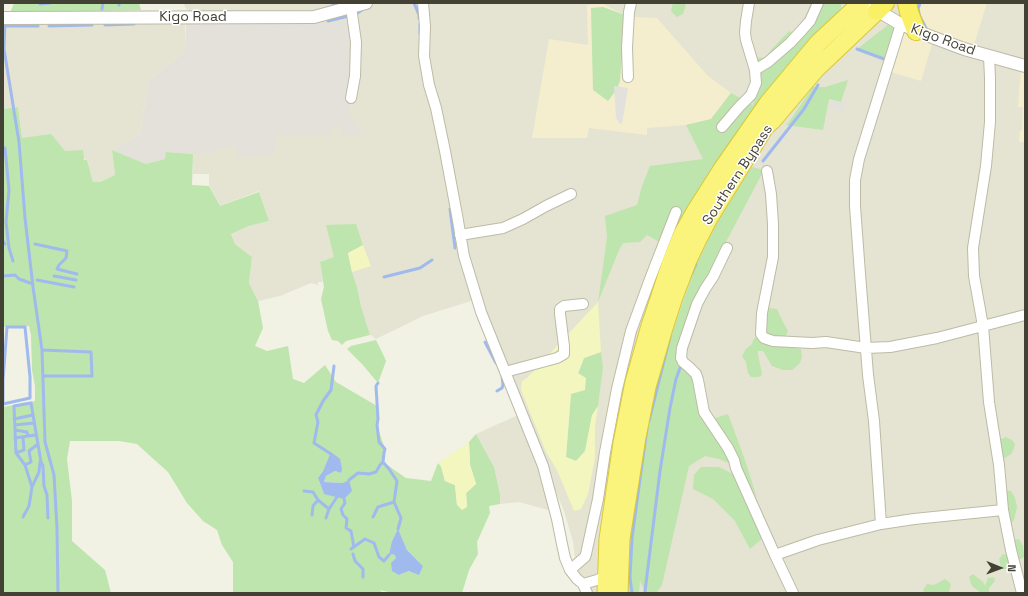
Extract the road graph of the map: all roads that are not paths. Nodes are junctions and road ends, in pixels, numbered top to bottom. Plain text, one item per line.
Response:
1 (366, 3) edge
2 (423, 3) edge
3 (631, 3) edge
4 (749, 3) edge
5 (818, 3) edge
6 (844, 3) edge
7 (907, 3) edge
8 (872, 5) edge
9 (351, 7) junction
10 (3, 18) edge
11 (842, 21) junction
12 (908, 28) junction
13 (989, 57) junction
14 (1025, 66) edge
15 (754, 70) junction
16 (628, 77) dead end
17 (351, 98) dead end
18 (722, 127) dead end
19 (767, 171) dead end
20 (571, 194) dead end
21 (676, 212) dead end
22 (460, 235) junction
23 (727, 248) dead end
24 (678, 265) junction
25 (583, 304) dead end
26 (1025, 315) edge
27 (983, 326) junction
28 (866, 348) junction
29 (505, 372) junction
30 (1003, 510) junction
31 (881, 524) junction
32 (776, 555) junction
33 (570, 570) junction
34 (607, 576) junction
35 (585, 588) edge
36 (606, 593) edge
37 (619, 593) edge
38 (793, 593) edge
39 (1022, 593) edge

1 - 9 street, Kigo Road
2 - 22 street
3 - 16 street
4 - 15 street
5 - 15 street
6 - 11 highway
7 - 12 highway
8 - 11 highway, Southern Bypass
8 - 12 street, Kigo Road
8 - 24 highway, Southern Bypass
9 - 10 street, Kigo Road
9 - 17 street
11 - 24 highway, Southern Bypass
12 - 13 street, Kigo Road
12 - 28 street
13 - 14 street, Kigo Road
13 - 27 street
15 - 18 street
19 - 28 street
20 - 22 street
21 - 33 street
22 - 29 street
23 - 32 street
24 - 34 highway
24 - 37 highway
25 - 29 street
26 - 27 street
27 - 28 street
27 - 30 street
28 - 31 street
29 - 33 street
30 - 31 street
30 - 39 street
31 - 32 street
32 - 38 street
33 - 35 street
34 - 35 street
34 - 36 highway

